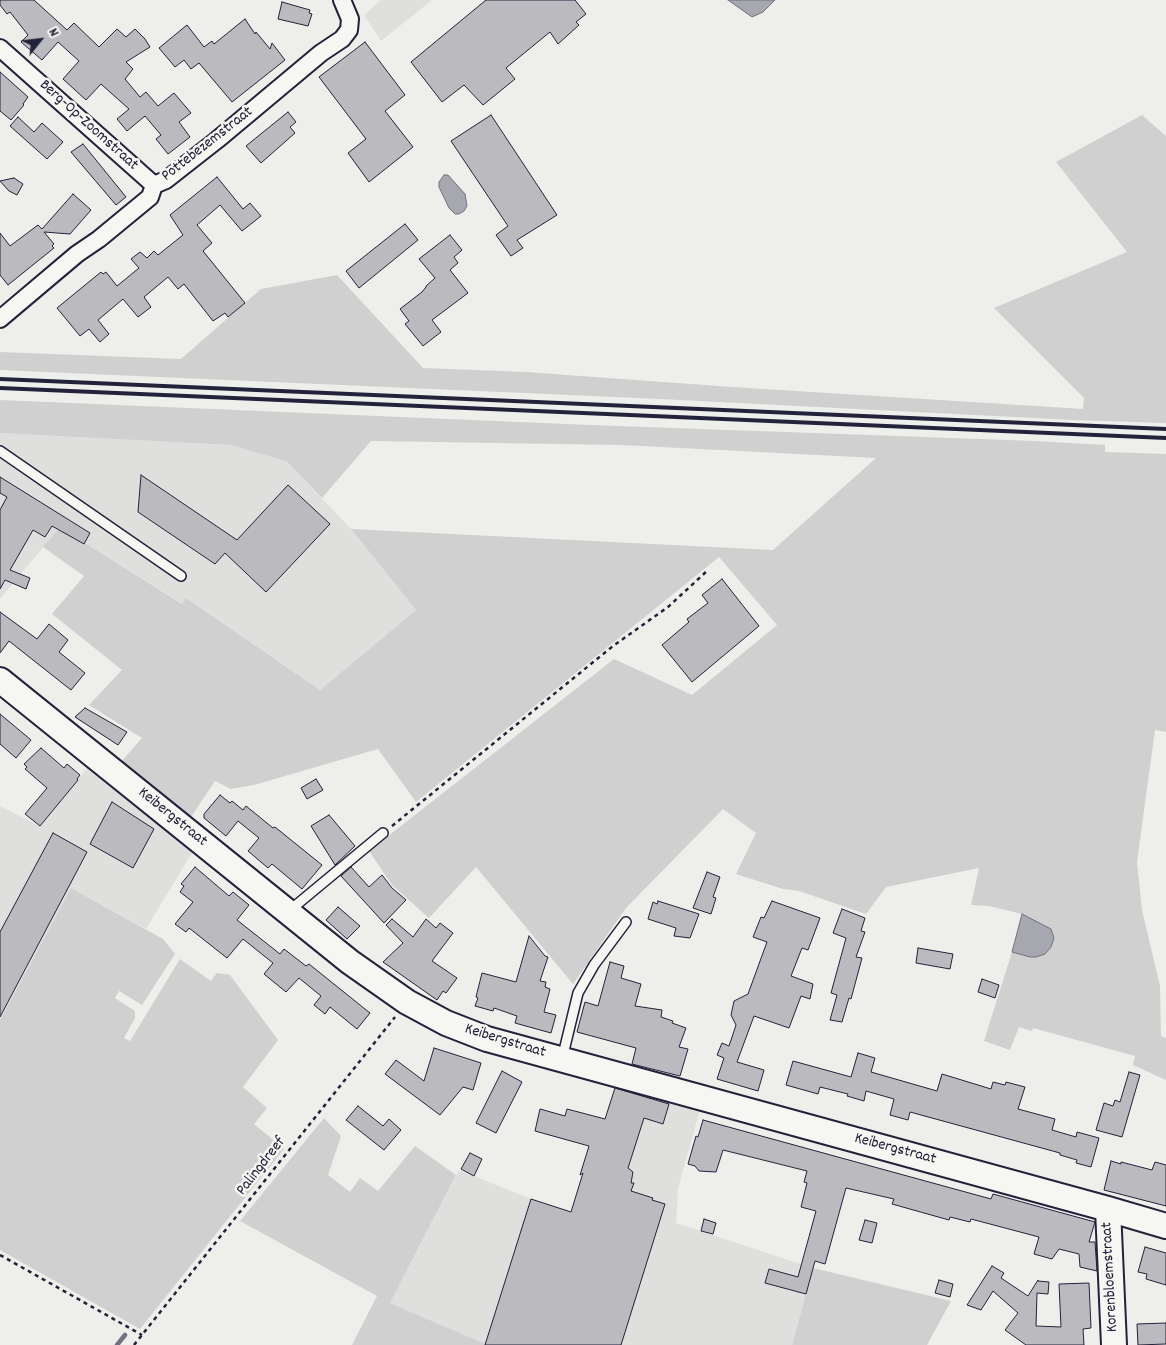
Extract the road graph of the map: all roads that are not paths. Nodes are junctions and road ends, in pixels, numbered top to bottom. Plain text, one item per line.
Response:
1 (342, 0) edge
2 (0, 48) edge
3 (154, 185) junction
4 (0, 319) edge
5 (0, 451) edge
6 (181, 576) dead end
7 (0, 680) edge
8 (383, 833) road end
9 (289, 911) junction
10 (626, 922) dead end
11 (562, 1059) junction
12 (1108, 1209) junction
13 (1166, 1226) edge
14 (1114, 1345) edge

1 - 3 street, Pottebezemstraat
2 - 3 street, Berg-Op-Zoomstraat
3 - 4 street, Pottebezemstraat
5 - 6 lane
7 - 9 street, Keibergstraat
8 - 9 lane
9 - 11 street, Keibergstraat
10 - 11 lane
11 - 12 street, Keibergstraat
12 - 13 street, Keibergstraat
12 - 14 street, Korenbloemstraat

